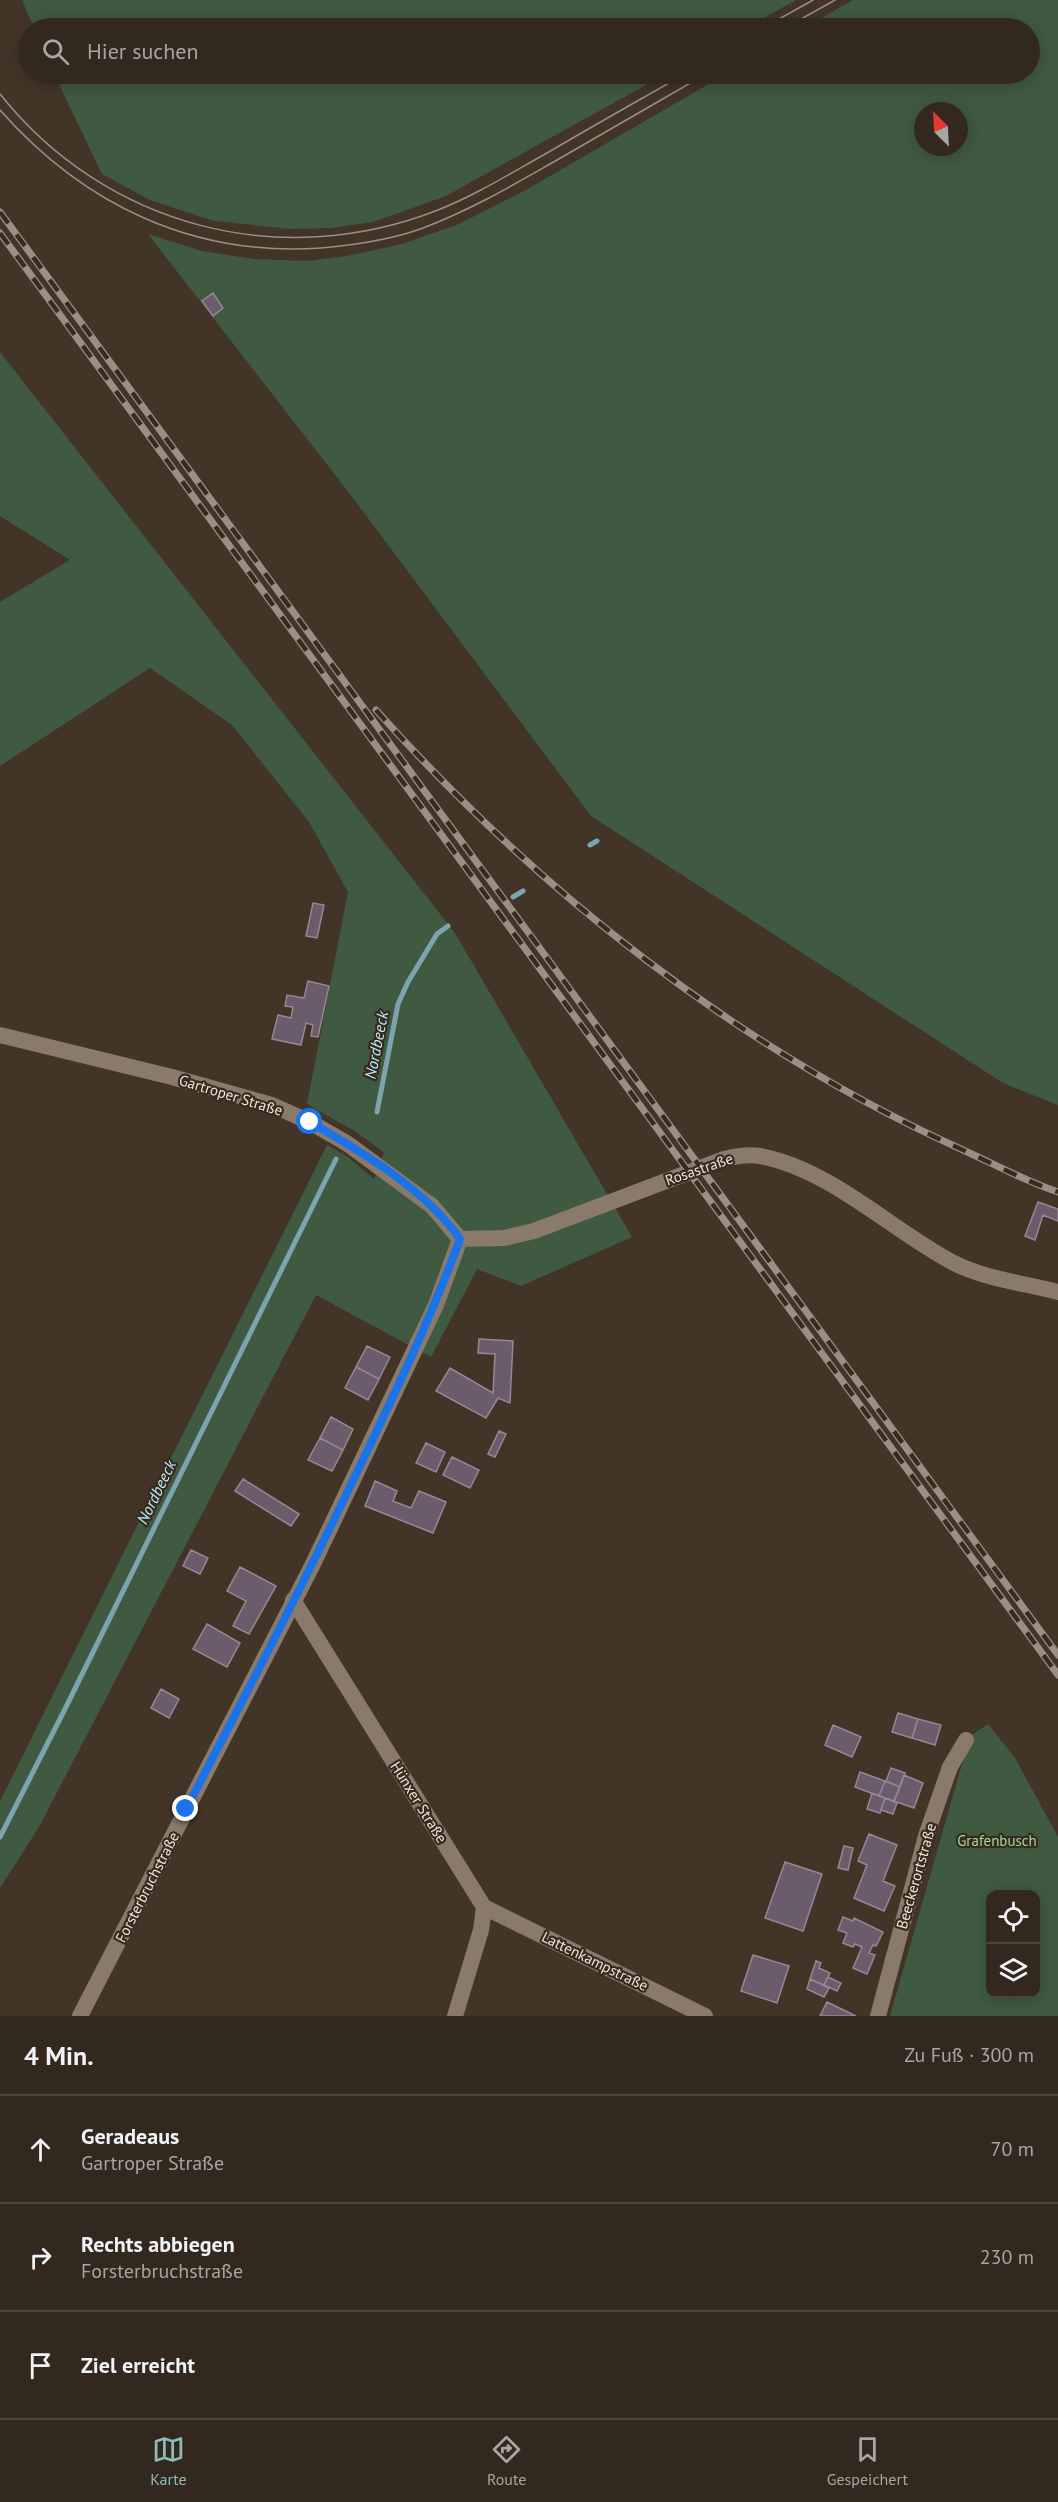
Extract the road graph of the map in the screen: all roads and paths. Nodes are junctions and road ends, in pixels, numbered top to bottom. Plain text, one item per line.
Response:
1 (0, 1035) edge
2 (460, 1239) junction
3 (1058, 1292) edge
4 (293, 1600) junction
5 (966, 1740) dead end
6 (484, 1907) junction
7 (80, 2016) edge
8 (455, 2016) edge
9 (705, 2016) edge
10 (878, 2016) edge

1 - 2 street, Gartroper Straße
2 - 3 street, Rosastraße
2 - 4 street, Forsterbruchstraße
4 - 6 street, Hünxer Straße
4 - 7 street, Forsterbruchstraße
5 - 10 street, Beeckerortstraße
6 - 8 street
6 - 9 street, Lattenkampstraße

